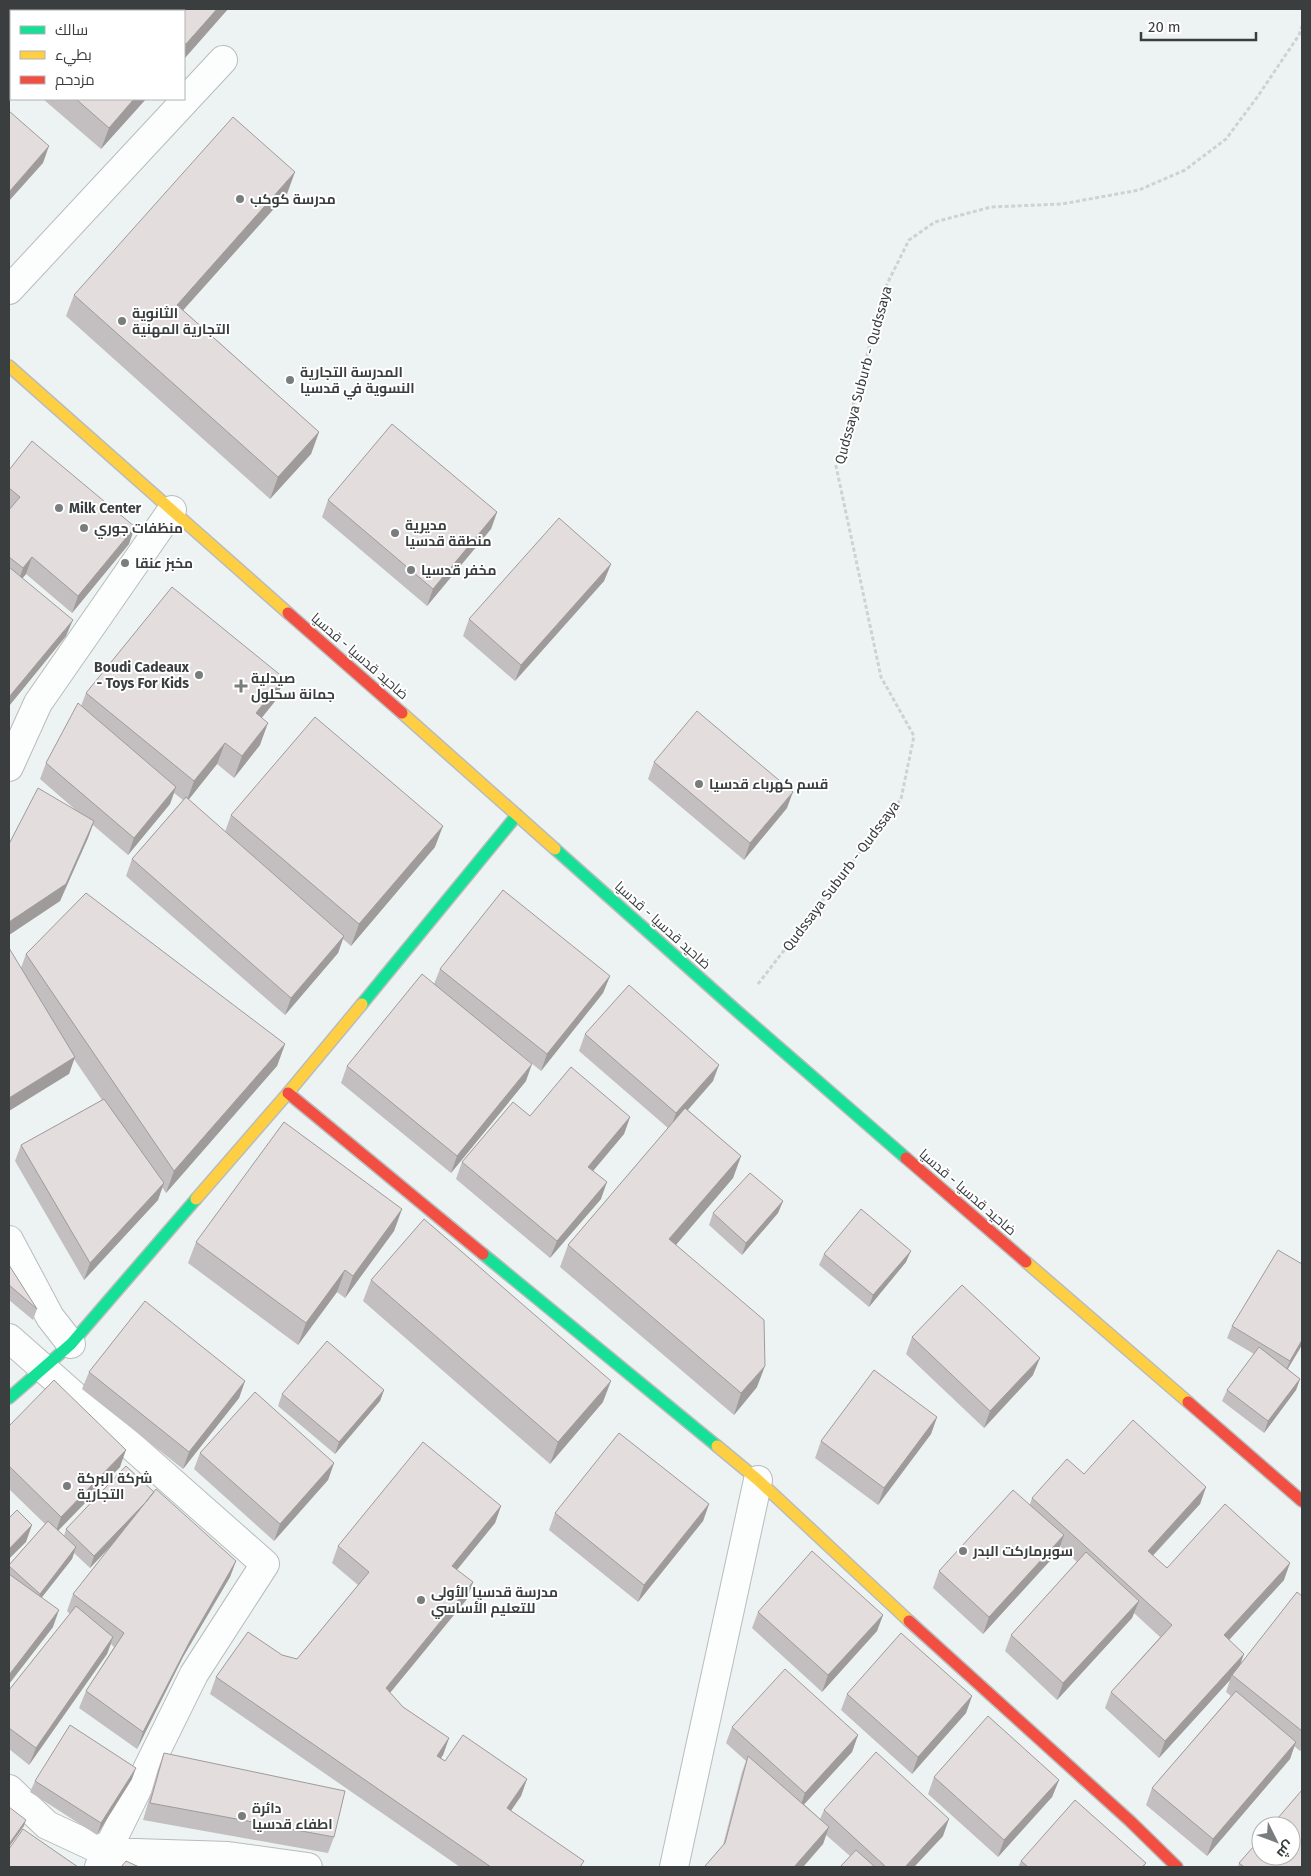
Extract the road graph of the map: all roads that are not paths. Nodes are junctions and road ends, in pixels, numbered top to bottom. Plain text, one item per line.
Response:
1 (223, 60) dead end
2 (9, 290) edge
3 (9, 366) edge
4 (172, 510) junction
5 (9, 767) edge
6 (517, 815) junction
7 (288, 1093) junction
8 (9, 1240) edge
9 (9, 1338) edge
10 (71, 1344) junction
11 (43, 1370) junction
12 (9, 1398) edge
13 (758, 1480) junction
14 (1302, 1501) edge
15 (9, 1789) edge
16 (102, 1860) edge
17 (308, 1867) edge
18 (674, 1867) edge
19 (1177, 1867) edge

1 - 2 street
3 - 4 street, ضاحيد قدسيا - قدسيا
4 - 5 street
4 - 6 street, ضاحيد قدسيا - قدسيا
6 - 7 street
6 - 14 street, ضاحيد قدسيا - قدسيا
7 - 10 street
7 - 13 street
8 - 10 street
9 - 11 street
10 - 11 street
11 - 12 street
11 - 16 street
13 - 18 street
13 - 19 street
15 - 16 street
16 - 17 street

